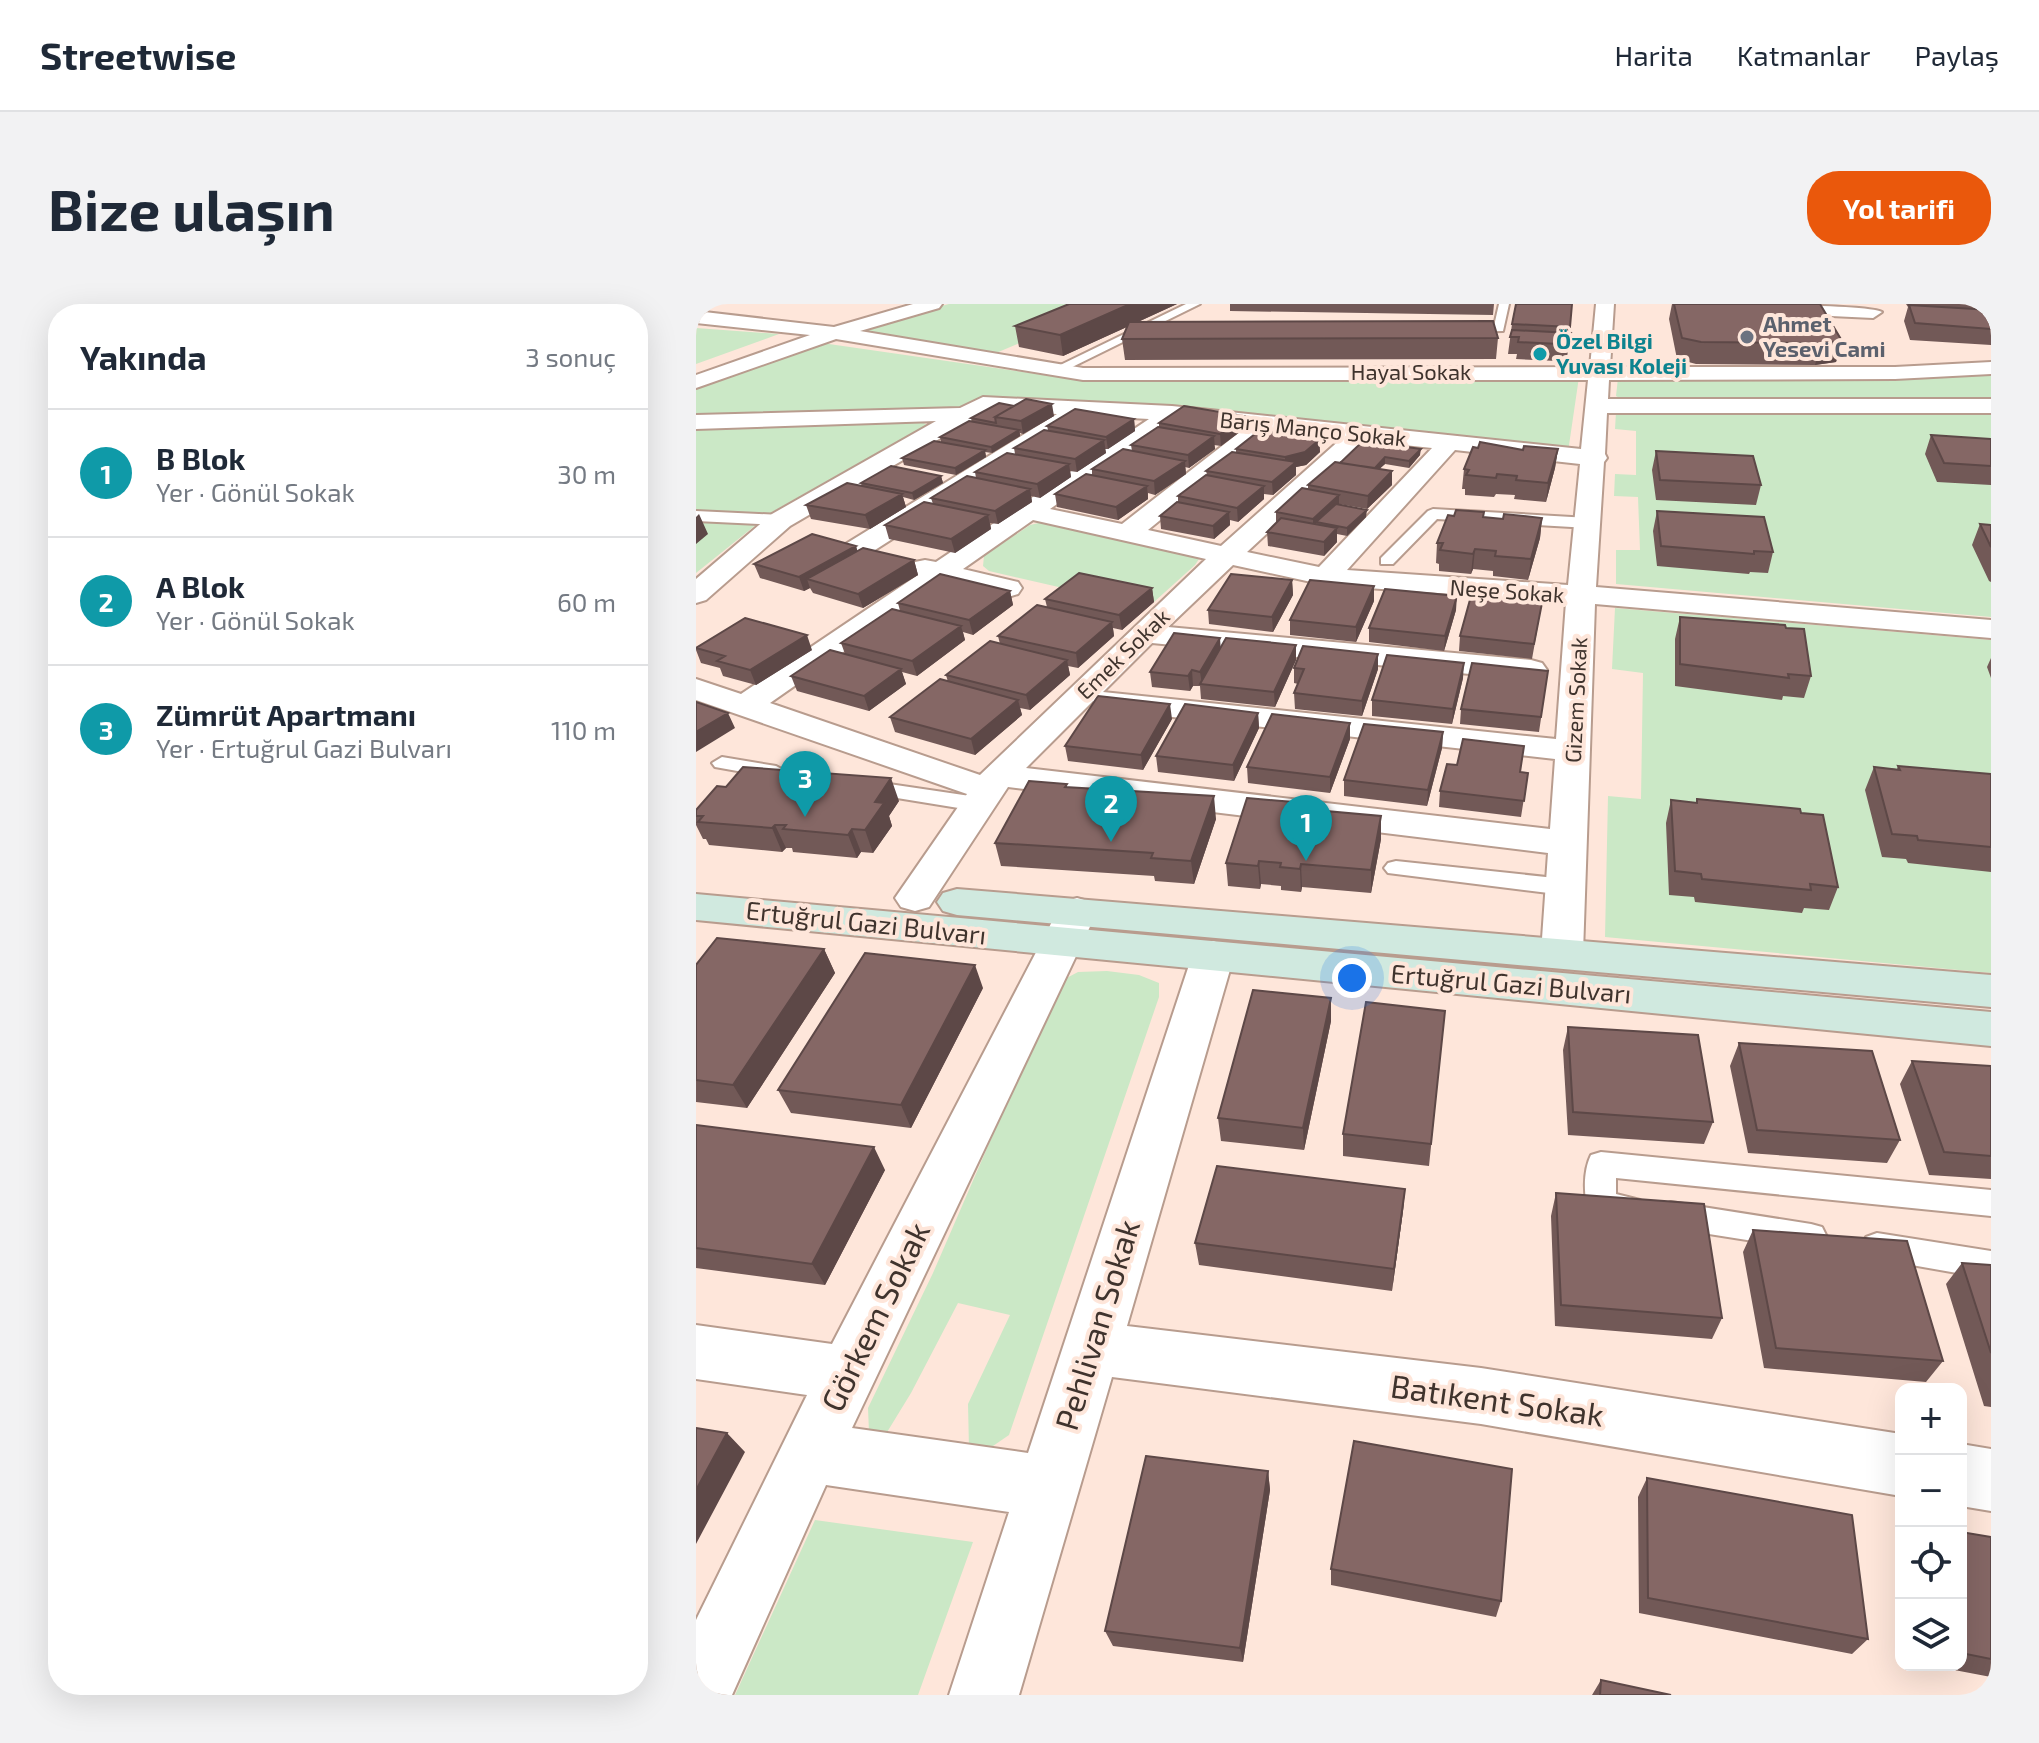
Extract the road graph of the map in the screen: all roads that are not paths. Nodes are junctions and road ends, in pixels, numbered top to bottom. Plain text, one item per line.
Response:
1 (933, 304) edge
2 (1195, 304) edge
3 (1504, 304) edge
4 (1605, 304) edge
5 (1687, 304) edge
6 (1726, 305) edge
7 (903, 307) edge
8 (1872, 308) edge
9 (696, 317) edge
10 (1452, 329) edge
11 (1139, 331) junction
12 (1170, 331) edge
13 (826, 332) junction
14 (1991, 368) edge
15 (1054, 371) junction
16 (1601, 372) junction
17 (1895, 373) junction
18 (696, 374) edge
19 (696, 382) edge
20 (1598, 406) junction
21 (1991, 406) edge
22 (973, 409) junction
23 (1081, 409) junction
24 (1172, 413) junction
25 (696, 422) edge
26 (1265, 423) junction
27 (1360, 434) junction
28 (1448, 444) junction
29 (1595, 458) junction
30 (1030, 512) junction
31 (696, 516) edge
32 (1589, 523) junction
33 (781, 530) junction
34 (1128, 533) junction
35 (825, 545) edge
36 (854, 551) junction
37 (1226, 555) junction
38 (1387, 561) dead end
39 (942, 572) junction
40 (1325, 577) junction
41 (1008, 588) edge
42 (696, 594) edge
43 (1581, 596) junction
44 (1991, 629) edge
45 (1143, 634) junction
46 (1578, 675) junction
47 (696, 689) edge
48 (1079, 697) junction
49 (745, 706) junction
50 (1573, 751) junction
51 (722, 763) dead end
52 (797, 776) edge
53 (842, 783) edge
54 (988, 789) junction
55 (1566, 843) junction
56 (1396, 868) dead end
57 (696, 879) edge
58 (1565, 887) junction
59 (915, 898) junction
60 (696, 907) edge
61 (1069, 927) junction
62 (1562, 953) junction
63 (1213, 956) junction
64 (1991, 991) edge
65 (1991, 1029) edge
66 (1991, 1203) edge
67 (1991, 1265) edge
68 (1091, 1348) junction
69 (696, 1352) edge
70 (847, 1374) junction
71 (810, 1452) junction
72 (1895, 1464) edge
73 (1967, 1476) edge
74 (1991, 1480) edge
75 (1047, 1487) junction
76 (696, 1695) edge
77 (984, 1695) edge

1 - 7 street
2 - 11 lane
3 - 10 lane
4 - 16 street, Gizem Sokak
5 - 6 street
6 - 8 street
7 - 13 street
8 - 17 street
9 - 13 street, Hayal Sokak
11 - 12 lane
11 - 15 lane
13 - 15 street, Hayal Sokak
13 - 18 street
13 - 19 street
14 - 17 street, Hayal Sokak
15 - 16 street, Hayal Sokak
16 - 17 street, Hayal Sokak
16 - 20 street, Gizem Sokak
20 - 21 street
20 - 29 street, Gizem Sokak
22 - 23 street, Barış Manço Sokak
22 - 25 street, Barış Manço Sokak
22 - 33 street
23 - 24 street, Barış Manço Sokak
23 - 36 street
24 - 26 street, Barış Manço Sokak
24 - 30 street
26 - 27 street, Barış Manço Sokak
26 - 34 street
27 - 28 street, Barış Manço Sokak
27 - 37 street, Emek Sokak
28 - 29 street, Barış Manço Sokak
28 - 40 street
29 - 32 street, Gizem Sokak
30 - 34 street, Neşe Sokak
30 - 39 street
31 - 33 lane
32 - 38 lane
32 - 43 street, Gizem Sokak
33 - 42 street
34 - 37 street, Neşe Sokak
35 - 36 street
36 - 39 street
37 - 40 street, Neşe Sokak
37 - 45 street, Emek Sokak
39 - 41 street
39 - 49 street
40 - 43 street, Neşe Sokak
43 - 44 street, Neşe Sokak
43 - 46 street, Gizem Sokak
45 - 46 street
45 - 48 street, Emek Sokak
46 - 50 street, Gizem Sokak
47 - 49 street
48 - 50 street
48 - 54 street, Emek Sokak
49 - 54 street
50 - 55 street, Gizem Sokak
51 - 52 lane
53 - 54 lane
54 - 55 street
54 - 59 street, Emek Sokak
55 - 58 street, Gizem Sokak
56 - 58 lane
57 - 59 main road, Ertuğrul Gazi Bulvarı
58 - 62 street, Gizem Sokak
59 - 61 main road, Ertuğrul Gazi Bulvarı
60 - 61 main road, Ertuğrul Gazi Bulvarı
61 - 62 main road, Ertuğrul Gazi Bulvarı
61 - 63 main road, Ertuğrul Gazi Bulvarı
61 - 70 street, Görkem Sokak
62 - 64 main road, Ertuğrul Gazi Bulvarı
63 - 65 main road, Ertuğrul Gazi Bulvarı
63 - 68 street, Pehlivan Sokak
66 - 67 lane
68 - 72 street, Batıkent Sokak
68 - 75 street, Pehlivan Sokak
69 - 70 street
70 - 71 street, Görkem Sokak
71 - 75 street
71 - 76 street, Görkem Sokak
73 - 74 street
75 - 77 street, Pehlivan Sokak

